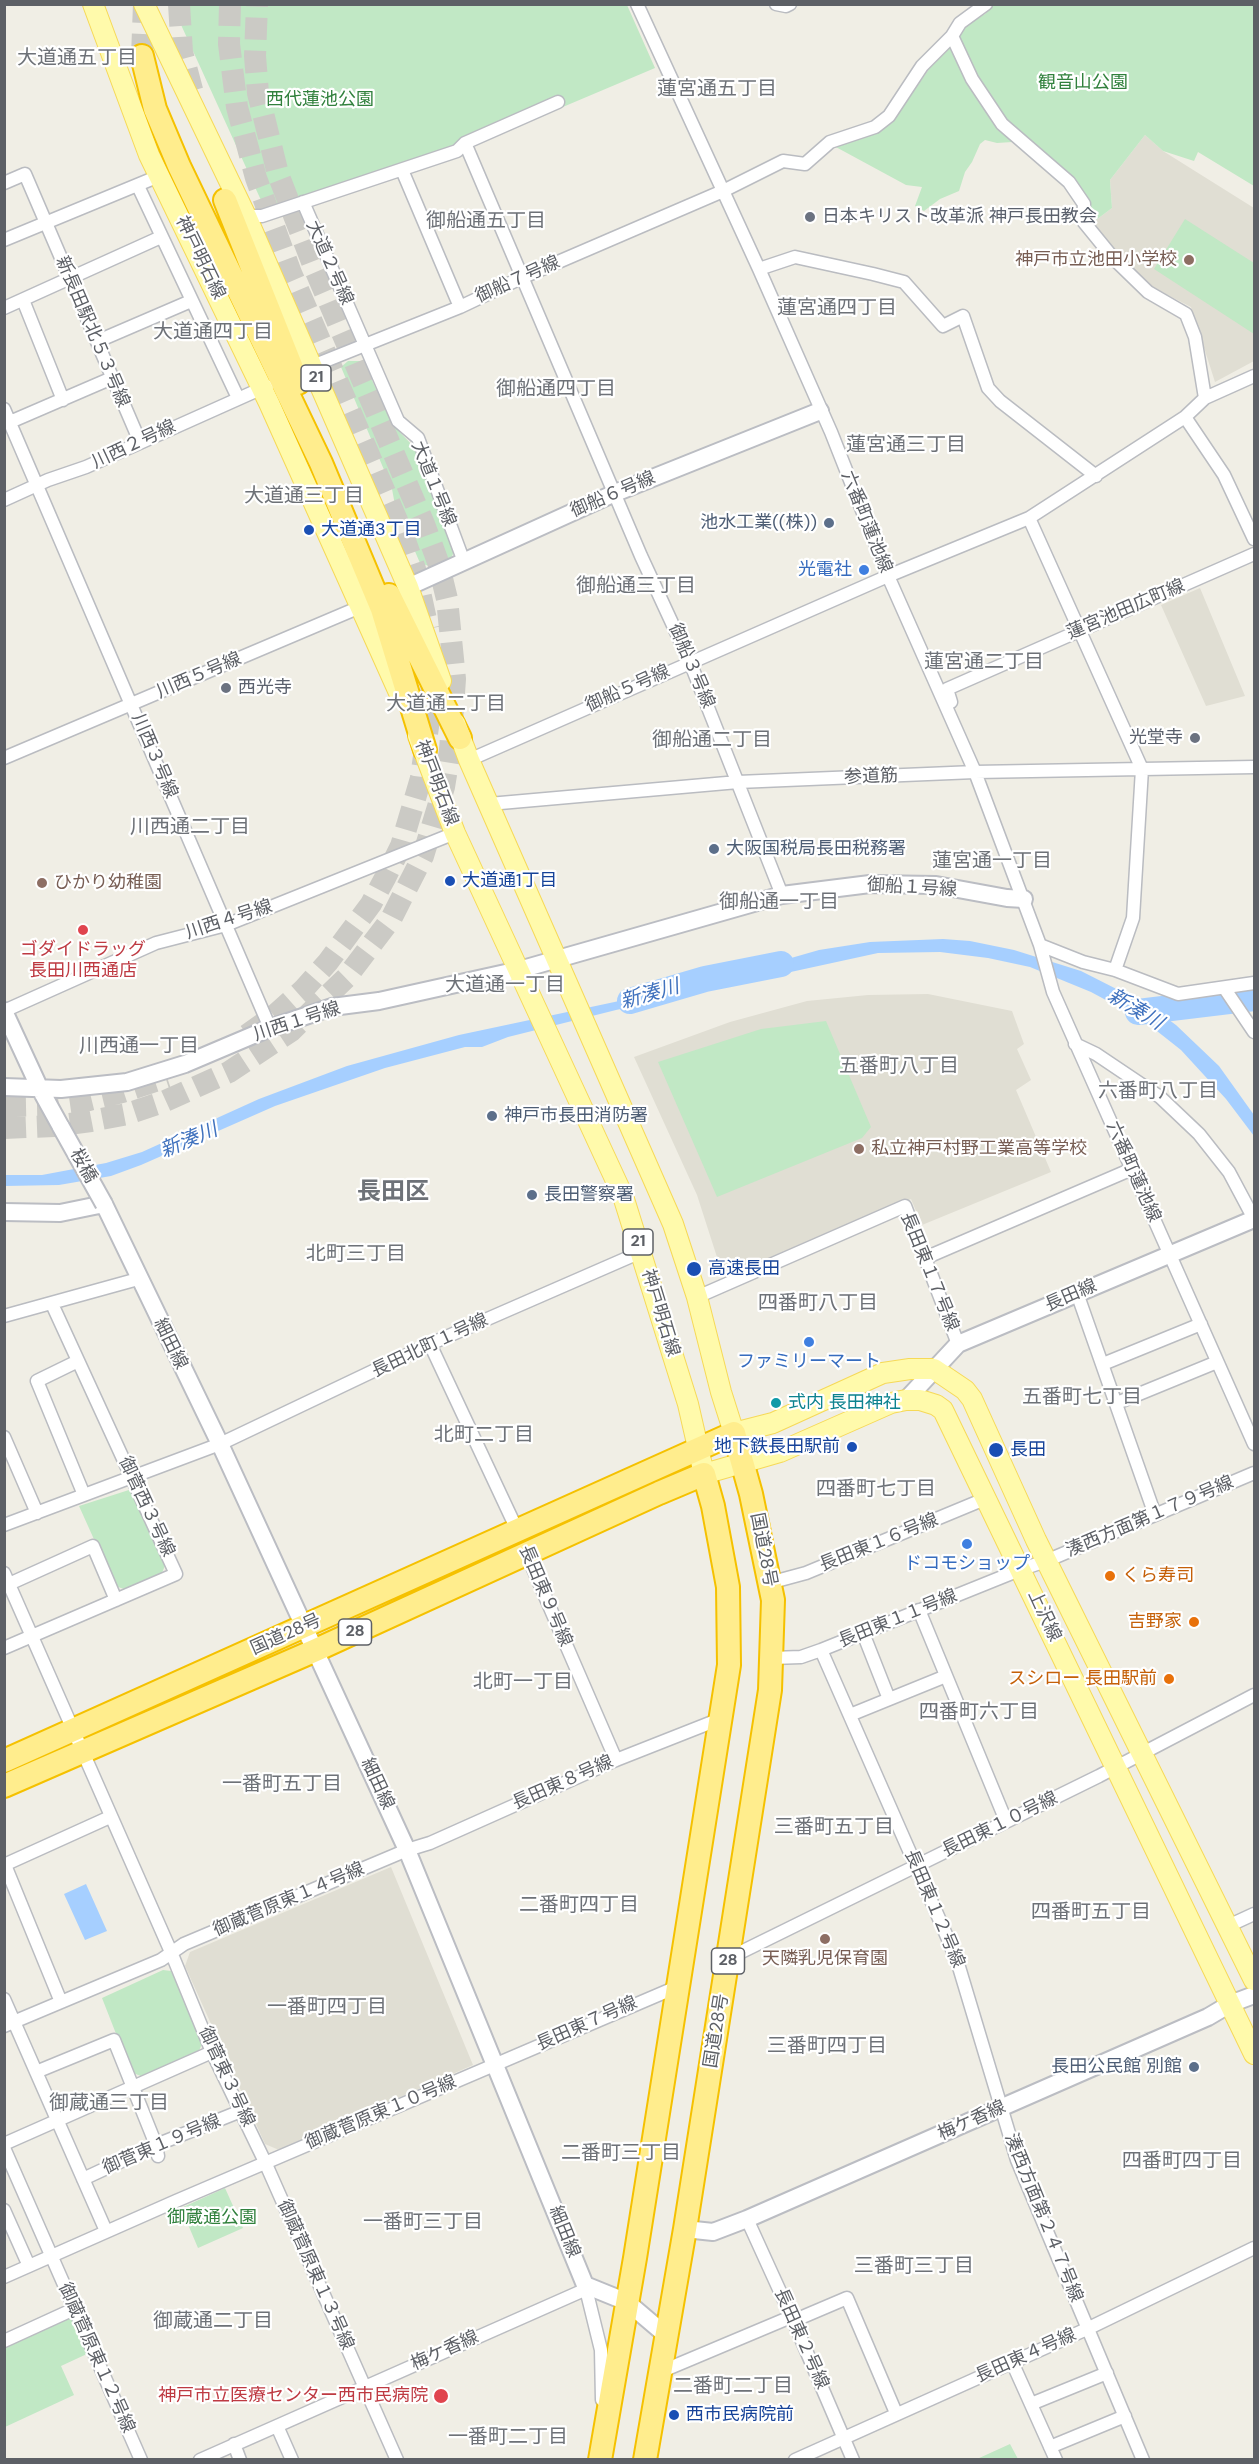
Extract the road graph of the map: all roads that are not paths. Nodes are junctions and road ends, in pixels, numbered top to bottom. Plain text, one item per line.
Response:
1 (93, 4) edge
2 (144, 4) edge
3 (637, 4) edge
4 (776, 4) edge
5 (790, 4) edge
6 (986, 4) edge
7 (952, 36) junction
8 (142, 56) tunnel mouth
9 (558, 102) dead end
10 (465, 143) junction
11 (402, 170) junction
12 (159, 176) junction
13 (4, 183) edge
14 (138, 186) junction
15 (723, 191) junction
16 (225, 200) dead end
17 (303, 202) junction
18 (246, 216) junction
19 (45, 222) junction
20 (161, 237) junction
21 (4, 240) edge
22 (759, 269) junction
23 (70, 278) junction
24 (521, 278) junction
25 (23, 300) junction
26 (191, 301) junction
27 (460, 307) junction
28 (4, 308) edge
29 (98, 341) junction
30 (365, 346) junction
31 (1254, 376) edge
32 (287, 377) junction
33 (112, 378) junction
34 (238, 398) junction
35 (1205, 398) junction
36 (63, 400) junction
37 (4, 409) edge
38 (820, 411) junction
39 (1185, 417) junction
40 (10, 429) edge
41 (140, 441) junction
42 (1096, 476) junction
43 (37, 485) junction
44 (615, 493) junction
45 (4, 500) edge
46 (1029, 518) junction
47 (1254, 539) edge
48 (1254, 554) edge
49 (464, 561) junction
50 (888, 576) junction
51 (408, 587) junction
52 (360, 607) junction
53 (1081, 630) junction
54 (690, 662) junction
55 (131, 703) junction
56 (460, 738) junction
57 (425, 750) junction
58 (4, 758) edge
59 (468, 760) junction
60 (1254, 767) edge
61 (1142, 769) junction
62 (975, 772) junction
63 (738, 782) junction
64 (489, 804) junction
65 (455, 833) junction
66 (782, 895) junction
67 (1024, 899) junction
68 (226, 925) junction
69 (1040, 945) junction
70 (560, 968) junction
71 (1115, 970) junction
72 (522, 977) junction
73 (1254, 983) edge
74 (1226, 989) junction
75 (4, 1011) edge
76 (1246, 1016) edge
77 (270, 1028) junction
78 (1254, 1032) edge
79 (1075, 1044) junction
80 (4, 1087) edge
81 (40, 1089) junction
82 (1132, 1169) junction
83 (104, 1204) junction
84 (4, 1212) edge
85 (1254, 1219) edge
86 (641, 1252) junction
87 (1171, 1254) junction
88 (925, 1258) junction
89 (138, 1279) junction
90 (1077, 1293) junction
91 (697, 1298) junction
92 (52, 1304) junction
93 (4, 1316) edge
94 (1201, 1324) junction
95 (430, 1344) junction
96 (958, 1344) junction
97 (78, 1361) junction
98 (1217, 1362) junction
99 (1103, 1364) junction
100 (934, 1369) junction
101 (906, 1400) junction
102 (1117, 1402) junction
103 (734, 1433) junction
104 (4, 1437) edge
105 (220, 1444) junction
106 (1254, 1444) edge
107 (699, 1448) junction
108 (742, 1462) junction
109 (1254, 1473) edge
110 (704, 1474) junction
111 (132, 1477) junction
112 (84, 1495) junction
113 (987, 1498) junction
114 (37, 1513) junction
115 (1155, 1515) junction
116 (4, 1525) edge
117 (518, 1532) junction
118 (527, 1554) junction
119 (1046, 1561) junction
120 (1022, 1569) junction
121 (7, 1579) edge
122 (770, 1583) junction
123 (116, 1600) junction
124 (919, 1610) junction
125 (303, 1627) junction
126 (863, 1633) junction
127 (32, 1636) junction
128 (4, 1648) edge
129 (316, 1650) junction
130 (821, 1650) junction
131 (772, 1658) junction
132 (946, 1676) junction
133 (889, 1699) junction
134 (1253, 1699) edge
135 (850, 1715) junction
136 (720, 1719) junction
137 (73, 1731) junction
138 (83, 1752) junction
139 (1142, 1754) junction
140 (616, 1760) junction
141 (4, 1761) edge
142 (1115, 1767) junction
143 (4, 1786) edge
144 (111, 1817) junction
145 (1006, 1821) junction
146 (407, 1850) junction
147 (5, 1865) edge
148 (916, 1866) junction
149 (1254, 1914) edge
150 (1228, 1926) junction
151 (171, 1952) junction
152 (729, 1958) junction
153 (1254, 1980) edge
154 (679, 1986) junction
155 (1254, 1995) edge
156 (4, 1999) edge
157 (61, 2002) junction
158 (1230, 2004) junction
159 (10, 2024) edge
160 (212, 2052) junction
161 (1254, 2054) edge
162 (496, 2064) junction
163 (36, 2072) junction
164 (133, 2087) junction
165 (1001, 2108) junction
166 (241, 2111) junction
167 (57, 2120) junction
168 (4, 2146) edge
169 (157, 2150) junction
170 (265, 2162) junction
171 (84, 2179) junction
172 (4, 2210) edge
173 (747, 2219) junction
174 (8, 2225) edge
175 (686, 2229) junction
176 (106, 2231) junction
177 (1254, 2248) edge
178 (51, 2256) junction
179 (29, 2266) junction
180 (4, 2277) edge
181 (588, 2287) junction
182 (627, 2302) junction
183 (74, 2309) junction
184 (793, 2320) junction
185 (1089, 2328) junction
186 (667, 2336) junction
187 (4, 2341) edge
188 (1012, 2362) junction
189 (660, 2372) junction
190 (1107, 2373) junction
191 (364, 2387) junction
192 (1031, 2404) junction
193 (896, 2413) junction
194 (1125, 2416) junction
195 (276, 2426) junction
196 (843, 2438) junction
197 (234, 2444) junction
198 (1050, 2447) junction
199 (601, 2450) edge
200 (141, 2460) edge
201 (200, 2460) edge
202 (240, 2460) edge
203 (291, 2460) edge
204 (398, 2460) edge
205 (645, 2460) edge
206 (795, 2460) edge
207 (853, 2460) edge
208 (1056, 2460) edge
209 (1143, 2460) edge

1 - 12 main road, 神戸明石線 / 21
2 - 18 main road, 神戸明石線 / 21
3 - 15 street, 六番町蓮池線
4 - 5 street
6 - 7 street
7 - 15 street, 御船７号線
7 - 35 street
8 - 32 highway
9 - 10 street
10 - 11 street
10 - 24 street, 御船３号線
11 - 17 street
11 - 27 street
12 - 14 street
12 - 32 main road, 神戸明石線 / 21
13 - 19 street, 新長田駅北５３号線
14 - 19 street
14 - 20 street
15 - 22 street, 六番町蓮池線
15 - 24 street, 御船７号線
16 - 32 highway
17 - 18 street, 大道２号線
17 - 30 street, 大道２号線
18 - 32 main road, 神戸明石線 / 21
19 - 21 street
19 - 23 street, 新長田駅北５３号線
20 - 23 street
20 - 26 street
22 - 38 street, 六番町蓮池線
22 - 42 street
23 - 25 street
23 - 29 street, 新長田駅北５３号線
24 - 27 street, 御船７号線
24 - 44 street, 御船３号線
25 - 28 street
25 - 36 street
26 - 29 street
26 - 34 street
27 - 30 street, 御船７号線
29 - 33 street, 新長田駅北５３号線
30 - 32 street, 御船７号線
30 - 49 street, 大道１号線
31 - 35 street, 御船５号線
32 - 34 street, 川西２号線
32 - 51 main road, 神戸明石線 / 21
32 - 52 main road, 神戸明石線 / 21
32 - 56 highway
32 - 57 highway
33 - 36 street
33 - 41 street, 新長田駅北５３号線
34 - 41 street, 川西２号線
35 - 39 street, 御船５号線
36 - 40 street
37 - 40 street, 川西３号線
38 - 44 street, 御船６号線
38 - 50 street, 六番町蓮池線
39 - 42 street, 御船５号線
39 - 47 street
40 - 43 street, 川西３号線
41 - 43 street, 川西２号線
42 - 46 street, 御船５号線
43 - 45 street, 川西２号線
43 - 55 street, 川西３号線
44 - 49 street, 御船６号線
44 - 54 street, 御船３号線
46 - 50 street, 御船５号線
46 - 53 street
48 - 53 street, 蓮宮池田広町線
49 - 51 street, 御船６号線
50 - 54 street, 御船５号線
50 - 62 street, 六番町蓮池線
51 - 56 main road, 神戸明石線 / 21
52 - 55 street, 川西５号線
52 - 57 main road, 神戸明石線 / 21
53 - 61 street
53 - 62 street, 蓮宮池田広町線
54 - 59 street, 御船５号線
54 - 63 street, 御船３号線
55 - 58 street, 川西５号線
55 - 68 street, 川西３号線
56 - 59 main road, 神戸明石線 / 21
57 - 65 main road, 神戸明石線 / 21
59 - 64 main road, 神戸明石線 / 21
60 - 61 street, 参道筋
61 - 62 street, 参道筋
61 - 71 street
62 - 63 street, 参道筋
62 - 67 street, 六番町蓮池線
63 - 64 street, 参道筋
63 - 66 street, 御船３号線
64 - 70 main road, 神戸明石線 / 21
65 - 68 street, 川西４号線
65 - 72 main road, 神戸明石線 / 21
66 - 67 street, 御船１号線
66 - 70 street, 御船１号線
67 - 69 street, 六番町蓮池線
68 - 75 street, 川西４号線
68 - 77 street, 川西３号線
69 - 71 street
69 - 79 street, 六番町蓮池線
70 - 72 street, 川西１号線
70 - 91 main road, 神戸明石線 / 21
71 - 74 street
72 - 77 street, 川西１号線
72 - 86 main road, 神戸明石線 / 21
73 - 74 street
74 - 76 street
75 - 81 street
76 - 78 street
77 - 81 street, 川西１号線
79 - 82 street, 六番町蓮池線
79 - 85 street
80 - 81 street, 川西１号線
81 - 83 street, 桜橋, bridge
82 - 87 street, 六番町蓮池線
82 - 88 street
83 - 84 street
83 - 89 street, 細田線
85 - 87 street, 長田線
86 - 95 street, 長田北町１号線
86 - 107 main road, 神戸明石線 / 21
87 - 90 street, 長田線
87 - 94 street, 六番町蓮池線
88 - 91 street, 長田東１７号線
88 - 96 street, 長田東１７号線
89 - 92 street
89 - 105 street, 細田線
90 - 96 street, 長田線
90 - 99 street
91 - 103 main road, 神戸明石線 / 21
92 - 93 street
92 - 97 street, 御菅西３号線
94 - 98 street, 六番町蓮池線
94 - 99 street
95 - 105 street, 長田北町１号線
95 - 117 street, 長田東９号線
96 - 100 street, 長田線
97 - 111 street, 御菅西３号線
97 - 112 street
98 - 102 street
98 - 106 street, 六番町蓮池線
99 - 102 street
100 - 101 street, 長田線
100 - 103 main road
100 - 119 main road, 上沢線
101 - 108 main road, 上沢線
101 - 113 main road, 上沢線
102 - 115 street
103 - 107 highway, 国道28号 / 28
103 - 108 highway, 国道28号 / 28
104 - 114 street
105 - 111 street, 長田北町１号線
105 - 125 street, 細田線
107 - 110 main road, 神戸明石線 / 21
107 - 117 highway, 国道28号 / 28
108 - 110 main road, 上沢線
108 - 122 highway, 国道28号 / 28
109 - 115 street, 湊西方面第１７９号線
110 - 118 highway, 国道28号 / 28
110 - 136 highway, 28
111 - 112 street, 長田北町１号線
111 - 123 street, 御菅西３号線
112 - 114 street, 長田北町１号線
113 - 120 main road, 上沢線
113 - 122 street, 長田東１６号線
114 - 116 street, 長田北町１号線
115 - 119 street, 湊西方面第１７９号線
117 - 118 street, 長田東９号線
117 - 125 highway, 国道28号 / 28
118 - 129 highway, 国道28号 / 28
118 - 140 street, 長田東９号線
119 - 120 street, 湊西方面第１７９号線
119 - 139 main road, 上沢線
120 - 124 street, 長田東１１号線
120 - 142 main road, 上沢線
121 - 123 street
121 - 127 street, 御菅東３号線
122 - 131 highway, 国道28号 / 28
123 - 127 street, 御菅西３号線
124 - 126 street, 長田東１１号線
124 - 132 street
125 - 129 street, 細田線
125 - 137 highway, 国道28号 / 28
126 - 130 street, 長田東１１号線
126 - 133 street
127 - 128 street, 御菅西３号線
127 - 137 street, 御菅東３号線
129 - 138 highway, 国道28号 / 28
129 - 146 street, 細田線
130 - 131 street, 長田東１１号線
130 - 135 street, 長田東１２号線
131 - 152 highway, 国道28号 / 28
132 - 133 street
132 - 145 street
133 - 135 street
134 - 139 street, 長田東１０号線
135 - 148 street, 長田東１２号線
136 - 140 street, 長田東８号線
136 - 154 highway, 28
137 - 138 street, 御菅東３号線
137 - 141 highway, 国道28号 / 28
138 - 143 highway, 国道28号 / 28
138 - 144 street, 御菅東３号線
139 - 142 street, 長田東１０号線
139 - 150 main road, 上沢線
140 - 146 street, 長田東８号線
142 - 145 street, 長田東１０号線
142 - 158 main road, 上沢線
144 - 147 street
144 - 151 street, 御菅東３号線
145 - 148 street, 長田東１０号線
146 - 151 street, 御蔵菅原東１４号線
146 - 162 street, 細田線
147 - 157 street
148 - 152 street, 長田東１０号線
148 - 165 street, 長田東１２号線
149 - 150 street
150 - 153 main road, 上沢線
151 - 157 street, 御蔵菅原東１４号線
151 - 160 street, 御菅東３号線
152 - 175 highway, 国道28号 / 28
154 - 162 street, 長田東７号線
154 - 182 highway, 28
155 - 158 street, 梅ケ香線
156 - 159 street
157 - 159 street, 御蔵菅原東１４号線
158 - 161 main road, 上沢線
158 - 165 street, 梅ケ香線
159 - 163 street
160 - 164 street
160 - 166 street, 御菅東３号線
162 - 170 street, 御蔵菅原東１０号線
162 - 181 street, 細田線
163 - 164 street
163 - 167 street
164 - 167 street
164 - 169 street
165 - 173 street, 梅ケ香線
165 - 185 street, 湊西方面第２４７号線
166 - 169 street, 御菅東１９号線
166 - 170 street, 御菅東３号線
167 - 168 street
167 - 171 street
168 - 178 street, 御蔵菅原東１２号線
169 - 171 street, 御菅東１９号線
170 - 176 street
170 - 191 street, 御蔵菅原東１３号線
171 - 176 street
172 - 174 street
173 - 175 street, 梅ケ香線
173 - 184 street, 長田東２号線
174 - 179 street
175 - 186 highway, 国道28号 / 28
176 - 178 street
177 - 185 street, 長田東４号線
178 - 179 street
178 - 183 street, 御蔵菅原東１２号線
179 - 180 street
181 - 182 street
181 - 191 street, 梅ケ香線
181 - 199 street
182 - 186 street
182 - 199 highway, 28
183 - 187 street
183 - 200 street, 御蔵菅原東１２号線
184 - 189 street
184 - 193 street
184 - 196 street, 長田東２号線
185 - 188 street, 長田東４号線
185 - 190 street, 湊西方面第２４７号線
186 - 189 highway, 国道28号 / 28
188 - 192 street
188 - 193 street, 長田東４号線
189 - 205 highway, 国道28号 / 28
190 - 192 street
190 - 194 street, 湊西方面第２４７号線
191 - 195 street, 梅ケ香線
191 - 204 street, 御蔵菅原東１３号線
192 - 198 street
193 - 196 street, 長田東４号線
194 - 198 street
194 - 209 street, 湊西方面第２４７号線
195 - 197 street, 梅ケ香線
195 - 203 street
196 - 206 street, 長田東４号線
196 - 207 street, 長田東２号線
197 - 201 street, 梅ケ香線
197 - 202 street
198 - 208 street

